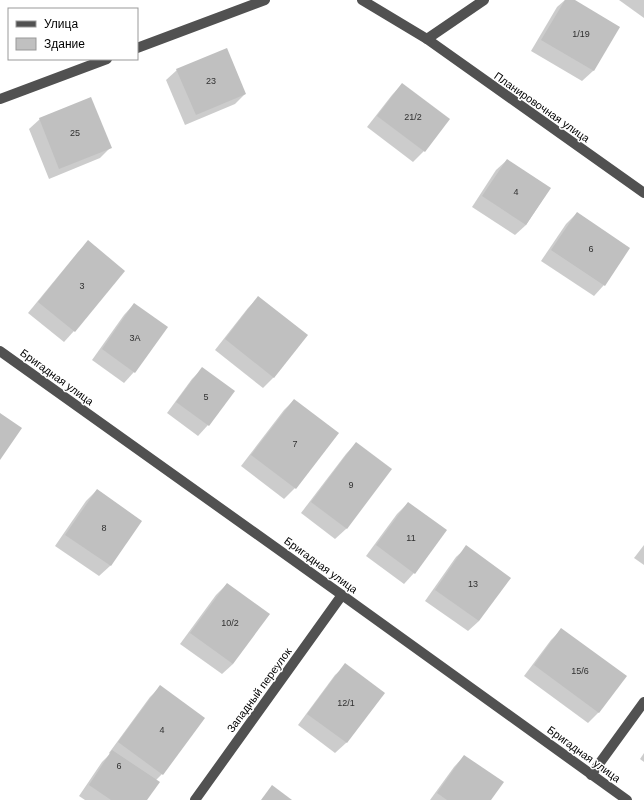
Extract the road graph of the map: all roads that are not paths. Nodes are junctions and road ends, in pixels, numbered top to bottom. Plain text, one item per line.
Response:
1 (265, 0) edge
2 (362, 0) edge
3 (484, 0) edge
4 (427, 39) junction
5 (138, 48) edge
6 (104, 60) edge
7 (0, 99) edge
8 (644, 193) edge
9 (0, 350) edge
10 (342, 595) junction
11 (644, 702) edge
12 (591, 775) junction
13 (195, 800) edge
14 (627, 800) edge

1 - 5 street
2 - 4 street, Планировочная улица
3 - 4 street
4 - 8 street, Планировочная улица
6 - 7 street
9 - 10 street, Бригадная улица
10 - 12 street, Бригадная улица
10 - 13 street, Западный переулок
11 - 12 street
12 - 14 street, Бригадная улица

